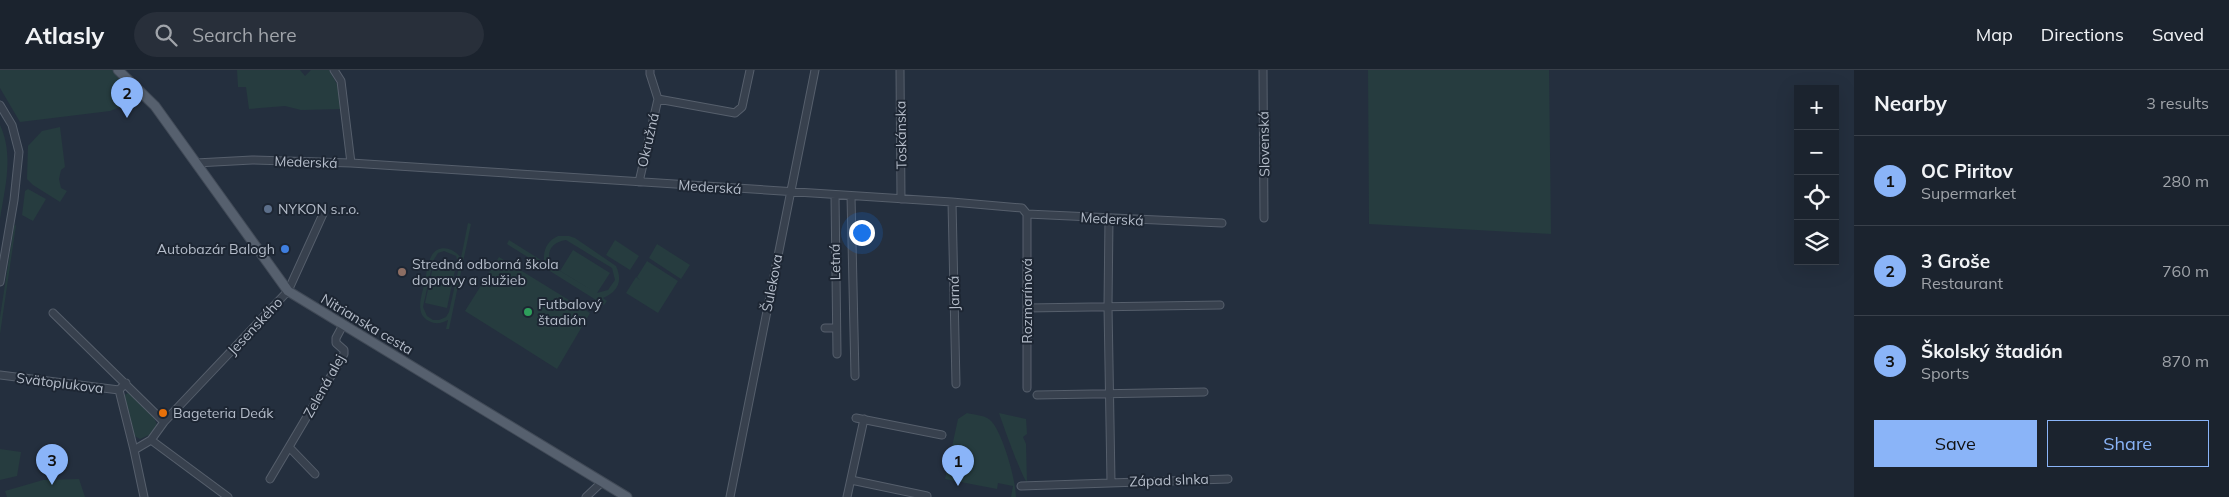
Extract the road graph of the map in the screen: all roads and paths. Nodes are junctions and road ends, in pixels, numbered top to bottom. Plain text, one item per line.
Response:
1 (118, 70) edge
2 (334, 70) edge
3 (650, 70) edge
4 (750, 70) edge
5 (815, 70) edge
6 (900, 70) edge
7 (1263, 70) edge
8 (658, 99) junction
9 (0, 105) edge
10 (351, 163) junction
11 (196, 164) junction
12 (638, 182) junction
13 (790, 192) junction
14 (835, 195) junction
15 (851, 196) junction
16 (901, 199) junction
17 (952, 202) junction
18 (322, 214) dead end
19 (1026, 214) junction
20 (1264, 218) dead end
21 (1109, 219) junction
22 (1222, 223) dead end
23 (0, 282) edge
24 (288, 290) junction
25 (1220, 305) dead end
26 (1108, 306) junction
27 (1027, 308) junction
28 (53, 313) dead end
29 (343, 325) junction
30 (825, 328) dead end
31 (836, 328) junction
32 (837, 354) dead end
33 (0, 376) edge
34 (855, 376) dead end
35 (126, 383) junction
36 (956, 384) dead end
37 (1028, 388) dead end
38 (119, 390) junction
39 (1204, 392) dead end
40 (1110, 393) junction
41 (1037, 395) dead end
42 (856, 418) dead end
43 (864, 419) junction
44 (164, 422) junction
45 (942, 435) dead end
46 (152, 440) junction
47 (289, 448) junction
48 (134, 450) junction
49 (315, 474) dead end
50 (270, 479) dead end
51 (1228, 479) dead end
52 (851, 480) junction
53 (602, 482) junction
54 (1111, 482) junction
55 (1021, 486) dead end
56 (927, 496) dead end
57 (144, 497) edge
58 (228, 497) edge
59 (586, 497) edge
60 (627, 497) edge
61 (730, 497) edge
62 (848, 497) edge

1 - 11 main road, Nitrianska cesta
2 - 10 street
3 - 8 street, Okružná
4 - 8 street, Okružná
5 - 13 street, Šulekova
6 - 16 street, Toskánska
7 - 20 street, Slovenská
8 - 12 street, Okružná
9 - 23 street
10 - 11 street, Mederská
10 - 12 street, Mederská
11 - 24 main road, Nitrianska cesta
12 - 13 street, Mederská
13 - 14 street, Mederská
13 - 61 street, Šulekova
14 - 15 street, Mederská
14 - 31 street, Letná
15 - 16 street, Mederská
15 - 34 street
16 - 17 street, Mederská
17 - 19 street, Mederská
17 - 36 street, Jarná
18 - 24 street, Jesenského
19 - 21 street, Mederská
19 - 27 street, Rozmarínová
21 - 22 street, Mederská
21 - 26 street, Západ slnka
24 - 29 main road, Nitrianska cesta
24 - 44 street, Jesenského
25 - 26 street
26 - 27 street
26 - 40 street, Západ slnka
27 - 37 street, Rozmarínová
28 - 35 street
29 - 47 street, Zelená alej
29 - 53 main road, Nitrianska cesta
30 - 31 street
31 - 32 street, Letná
33 - 38 street, Svätoplukova
35 - 38 street
35 - 44 street
38 - 48 street
39 - 40 street
40 - 41 street
40 - 54 street, Západ slnka
42 - 43 street
43 - 45 street
43 - 52 street
44 - 46 street, Jesenského
46 - 48 street
46 - 58 street
47 - 49 street
47 - 50 street, Zelená alej
48 - 57 street
51 - 54 street, Západ slnka
52 - 56 street
52 - 62 street
53 - 59 street
53 - 60 main road, Nitrianska cesta
54 - 55 street, Západ slnka

